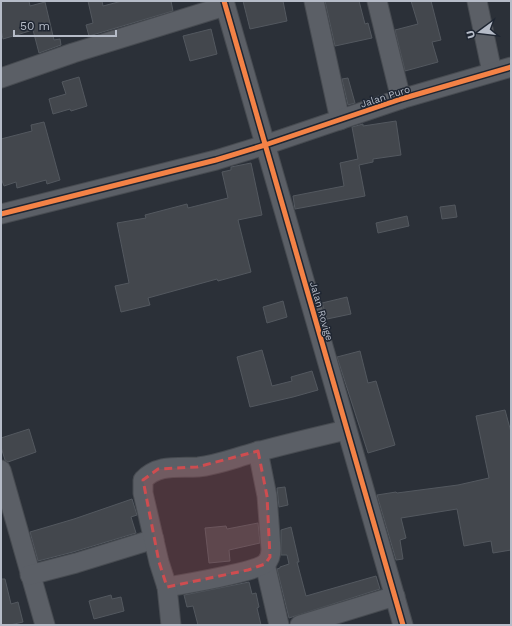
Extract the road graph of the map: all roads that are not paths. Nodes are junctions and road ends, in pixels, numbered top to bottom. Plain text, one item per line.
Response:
1 (314, 1) edge
2 (377, 1) edge
3 (476, 1) edge
4 (225, 4) edge
5 (511, 66) edge
6 (492, 72) junction
7 (1, 78) edge
8 (401, 100) junction
9 (340, 120) junction
10 (265, 145) junction
11 (1, 214) edge
12 (346, 430) junction
13 (258, 451) junction
14 (1, 470) edge
15 (154, 539) junction
16 (265, 564) junction
17 (30, 575) junction
18 (167, 587) junction
19 (395, 596) junction
20 (45, 625) edge
21 (172, 625) edge
22 (279, 625) edge
23 (300, 625) edge
24 (403, 625) edge

1 - 9 street
2 - 8 street
3 - 6 street
4 - 7 street
4 - 10 street, Jalan Rovige
5 - 6 street, Jalan Puro
6 - 8 street, Jalan Puro
8 - 9 street, Jalan Puro
9 - 10 street, Jalan Puro
10 - 11 street, Jalan Puro
10 - 12 street, Jalan Rovige
12 - 13 street
12 - 19 street, Jalan Rovige
13 - 15 street
13 - 16 street
14 - 17 street
15 - 17 street
15 - 18 street
16 - 18 street
16 - 22 street
17 - 20 street
18 - 21 street
19 - 23 street
19 - 24 street, Jalan Rovige

